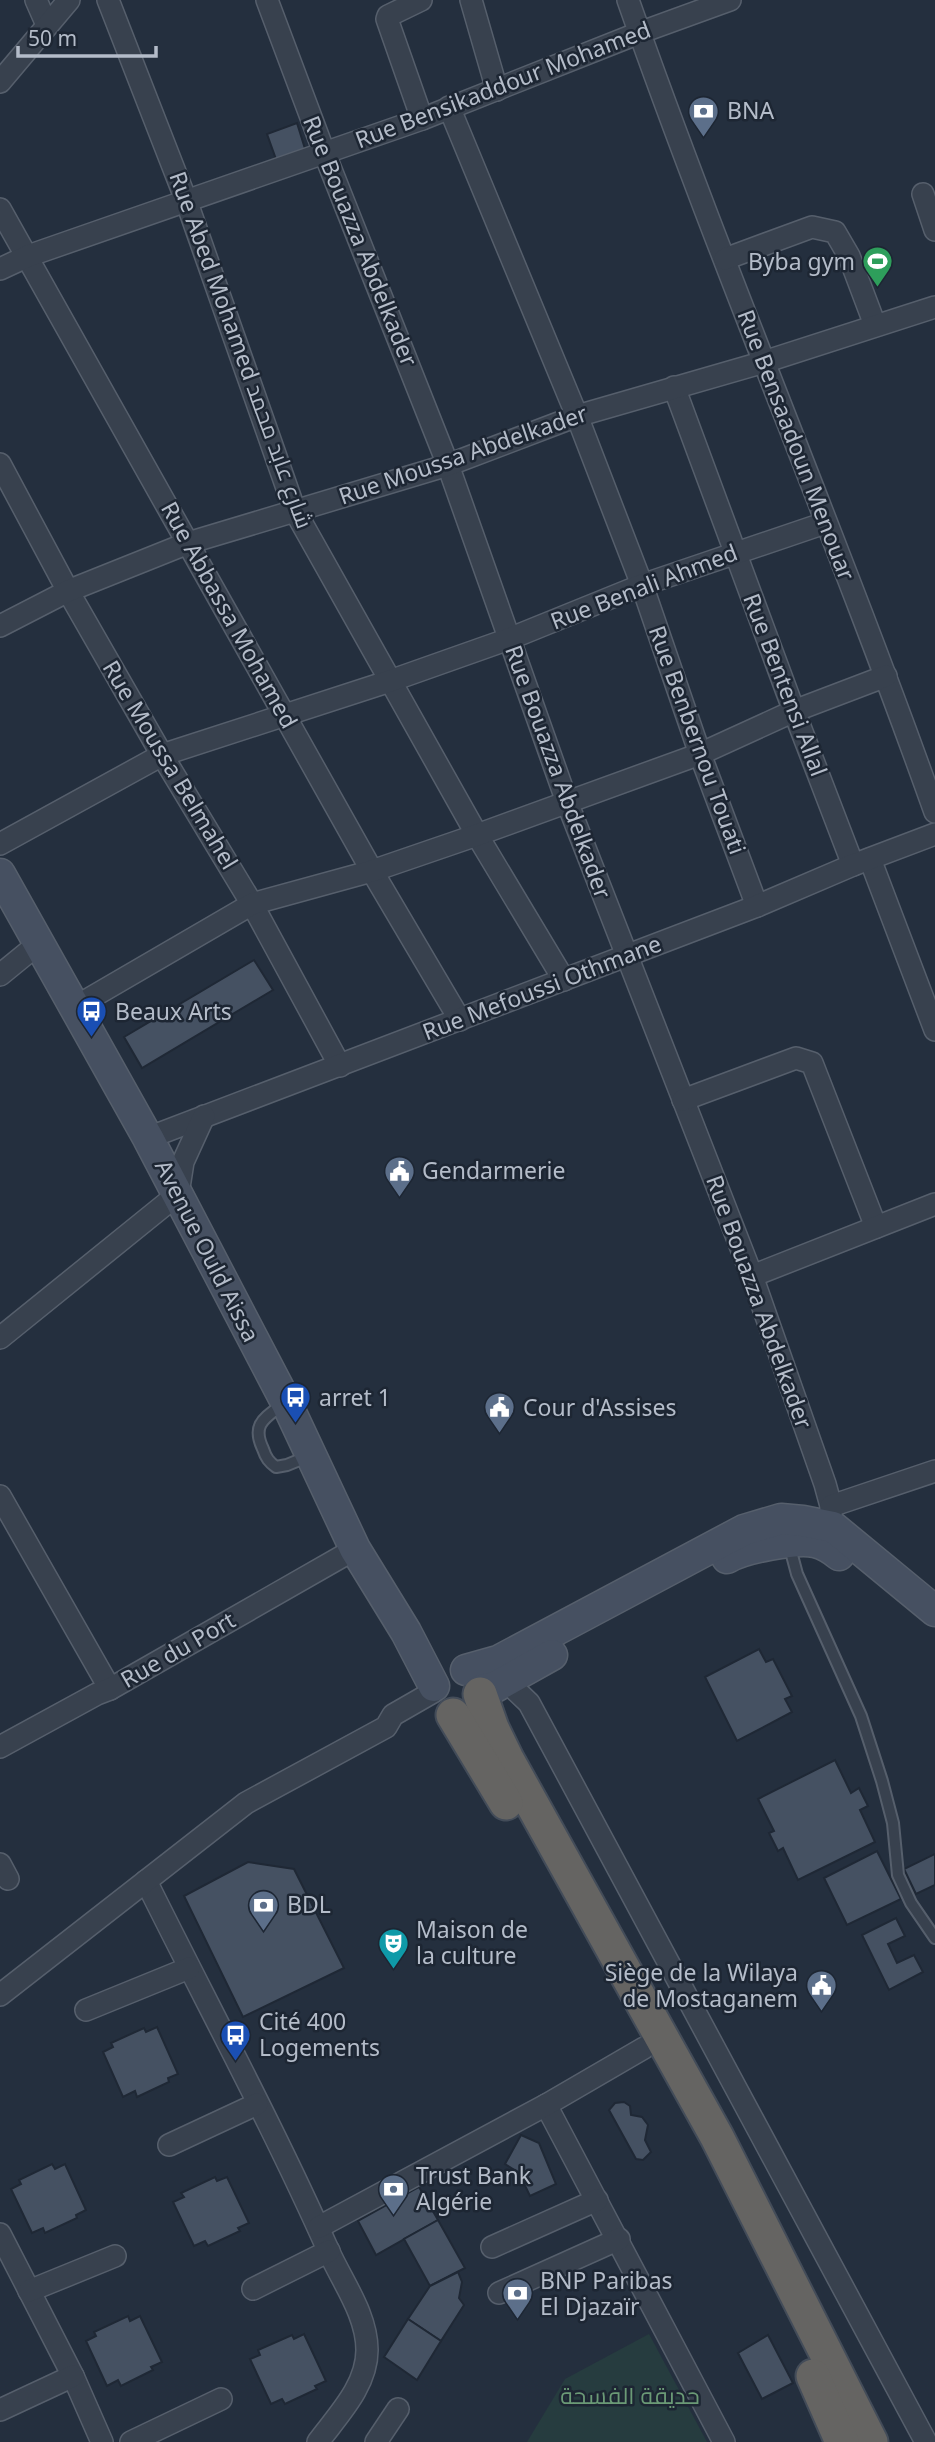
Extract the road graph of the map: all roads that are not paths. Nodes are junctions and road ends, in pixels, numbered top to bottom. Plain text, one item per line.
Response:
1 (36, 0) edge
2 (69, 0) edge
3 (108, 0) edge
4 (267, 0) edge
5 (421, 0) edge
6 (471, 0) edge
7 (628, 0) edge
8 (730, 0) edge
9 (47, 25) junction
10 (639, 33) junction
11 (0, 82) edge
12 (497, 90) junction
13 (449, 107) junction
14 (422, 119) junction
15 (324, 152) junction
16 (923, 194) dead end
17 (186, 200) junction
18 (0, 209) edge
19 (935, 230) edge
20 (28, 256) junction
21 (725, 259) junction
22 (0, 269) edge
23 (935, 307) edge
24 (875, 325) junction
25 (764, 362) junction
26 (674, 387) junction
27 (577, 416) junction
28 (0, 464) edge
29 (448, 465) junction
30 (295, 511) junction
31 (825, 523) junction
32 (188, 542) junction
33 (735, 552) junction
34 (642, 585) junction
35 (68, 591) junction
36 (0, 626) edge
37 (509, 639) junction
38 (886, 676) junction
39 (390, 681) junction
40 (794, 711) junction
41 (285, 715) junction
42 (699, 754) junction
43 (162, 755) junction
44 (566, 802) junction
45 (935, 812) edge
46 (935, 834) edge
47 (478, 835) junction
48 (0, 844) edge
49 (862, 862) junction
50 (372, 871) junction
51 (0, 874) edge
52 (253, 904) junction
53 (757, 906) junction
54 (38, 944) junction
55 (627, 955) junction
56 (0, 975) edge
57 (564, 981) junction
58 (75, 1007) junction
59 (460, 1020) junction
60 (935, 1030) edge
61 (340, 1066) junction
62 (683, 1100) junction
63 (204, 1116) junction
64 (148, 1138) junction
65 (178, 1194) junction
66 (935, 1204) edge
67 (876, 1227) junction
68 (752, 1276) junction
69 (0, 1338) edge
70 (286, 1402) junction
71 (311, 1455) junction
72 (935, 1471) edge
73 (0, 1496) edge
74 (831, 1527) junction
75 (785, 1531) junction
76 (355, 1549) junction
77 (935, 1611) edge
78 (935, 1634) edge
79 (110, 1689) junction
80 (460, 1689) junction
81 (0, 1747) edge
82 (146, 1881) junction
83 (935, 1937) edge
84 (189, 1968) junction
85 (0, 1995) edge
86 (86, 2010) dead end
87 (644, 2048) junction
88 (257, 2104) junction
89 (546, 2105) junction
90 (169, 2145) dead end
91 (597, 2200) junction
92 (319, 2227) junction
93 (0, 2234) edge
94 (619, 2239) junction
95 (492, 2248) dead end
96 (329, 2251) junction
97 (115, 2256) dead end
98 (770, 2267) junction
99 (253, 2289) dead end
100 (29, 2291) junction
101 (499, 2293) dead end
102 (73, 2376) junction
103 (221, 2399) dead end
104 (398, 2409) dead end
105 (0, 2410) edge
106 (102, 2442) edge
107 (131, 2442) edge
108 (318, 2442) edge
109 (376, 2442) edge
110 (724, 2442) edge
111 (842, 2442) edge
112 (862, 2442) edge
113 (871, 2442) edge
114 (890, 2442) edge
115 (926, 2442) edge

1 - 9 street
2 - 9 street
3 - 17 street, Rue Abed Mohamed شارع عابد محمد
4 - 15 street, Rue Bouazza Abdelkader
5 - 14 street
6 - 12 street
7 - 10 street, Rue Bensaadoun Menouar
8 - 10 street, Rue Bensikaddour Mohamed
9 - 11 street
10 - 12 street, Rue Bensikaddour Mohamed
10 - 21 street, Rue Bensaadoun Menouar
12 - 13 street, Rue Bensikaddour Mohamed
13 - 14 street, Rue Bensikaddour Mohamed
13 - 27 street, Rue Benbernou Touati
14 - 15 street, Rue Bensikaddour Mohamed
15 - 17 street, Rue Bensikaddour Mohamed
15 - 29 street, Rue Bouazza Abdelkader
16 - 19 street
17 - 20 street, Rue Bensikaddour Mohamed
17 - 30 street, Rue Abed Mohamed شارع عابد محمد
18 - 20 street, Rue Abbassa Mohamed
20 - 22 street, Rue Bensikaddour Mohamed
20 - 32 street, Rue Abbassa Mohamed
21 - 24 street
21 - 25 street, Rue Bensaadoun Menouar
23 - 24 street, Rue Moussa Abdelkader
24 - 25 street, Rue Moussa Abdelkader
25 - 26 street, Rue Moussa Abdelkader
25 - 31 street, Rue Bensaadoun Menouar
26 - 27 street, Rue Moussa Abdelkader
26 - 33 street, Rue Bentensi Allal
27 - 29 street, Rue Moussa Abdelkader
27 - 34 street, Rue Benbernou Touati
28 - 35 street, Rue Moussa Belmahel
29 - 30 street, Rue Moussa Abdelkader
29 - 37 street, Rue Bouazza Abdelkader
30 - 32 street, Rue Moussa Abdelkader
30 - 39 street, Rue Abed Mohamed شارع عابد محمد
31 - 33 street, Rue Benali Ahmed
31 - 38 street, Rue Bensaadoun Menouar
32 - 35 street, Rue Moussa Abdelkader
32 - 41 street, Rue Abbassa Mohamed
33 - 34 street, Rue Benali Ahmed
33 - 40 street, Rue Bentensi Allal
34 - 37 street, Rue Benali Ahmed
34 - 42 street, Rue Benbernou Touati
35 - 36 street, Rue Moussa Abdelkader
35 - 43 street, Rue Moussa Belmahel
37 - 39 street, Rue Benali Ahmed
37 - 44 street, Rue Bouazza Abdelkader
38 - 40 street
38 - 45 street, Rue Bensaadoun Menouar
39 - 41 street, Rue Benali Ahmed
39 - 47 street, Rue Abed Mohamed شارع عابد محمد
40 - 42 street
40 - 49 street, Rue Bentensi Allal
41 - 43 street, Rue Benali Ahmed
41 - 50 street, Rue Abbassa Mohamed
42 - 44 street
42 - 53 street, Rue Benbernou Touati
43 - 48 street, Rue Benali Ahmed
43 - 52 street, Rue Moussa Belmahel
44 - 47 street
44 - 55 street, Rue Bouazza Abdelkader
46 - 49 street, Rue Mefoussi Othmane
47 - 50 street
47 - 57 street, Rue Abed Mohamed شارع عابد محمد
49 - 53 street, Rue Mefoussi Othmane
49 - 60 street, Rue Bentensi Allal
50 - 52 street
50 - 59 street, Rue Abbassa Mohamed
51 - 54 main road, Avenue Ould Aissa
52 - 58 street
52 - 61 street, Rue Moussa Belmahel
53 - 55 street, Rue Mefoussi Othmane
54 - 56 street
54 - 58 main road, Avenue Ould Aissa
55 - 57 street, Rue Mefoussi Othmane
55 - 62 street, Rue Bouazza Abdelkader
57 - 59 street, Rue Mefoussi Othmane
58 - 64 main road, Avenue Ould Aissa
59 - 61 street, Rue Mefoussi Othmane
61 - 63 street, Rue Mefoussi Othmane
62 - 67 street
62 - 68 street, Rue Bouazza Abdelkader
63 - 64 street, Rue Mefoussi Othmane
63 - 65 street
64 - 65 main road, Avenue Ould Aissa
65 - 69 street
65 - 70 main road, Avenue Ould Aissa
66 - 67 street
67 - 68 street
68 - 74 street, Rue Bouazza Abdelkader
70 - 71 main road, Avenue Ould Aissa
70 - 71 lane
71 - 76 main road, Avenue Ould Aissa
72 - 74 street
73 - 79 street
74 - 75 main road
74 - 77 main road
74 - 78 main road
75 - 80 main road
75 - 80 main road
75 - 83 lane
76 - 79 street, Rue du Port
76 - 80 main road, Avenue Ould Aissa
79 - 81 street, Rue du Port
80 - 82 street
80 - 87 highway
80 - 98 highway
80 - 115 street
82 - 84 street
82 - 85 street
84 - 86 street
84 - 88 street
87 - 89 street
87 - 98 highway
88 - 90 street
88 - 92 street
89 - 91 street
89 - 92 street
91 - 94 street
91 - 95 street
92 - 96 street
93 - 100 street
94 - 101 street
94 - 110 street
96 - 99 street
96 - 108 street
97 - 100 street
98 - 111 highway
98 - 112 highway
98 - 113 highway
98 - 114 highway
100 - 102 street
102 - 105 street
102 - 106 street
103 - 107 street
104 - 109 street

